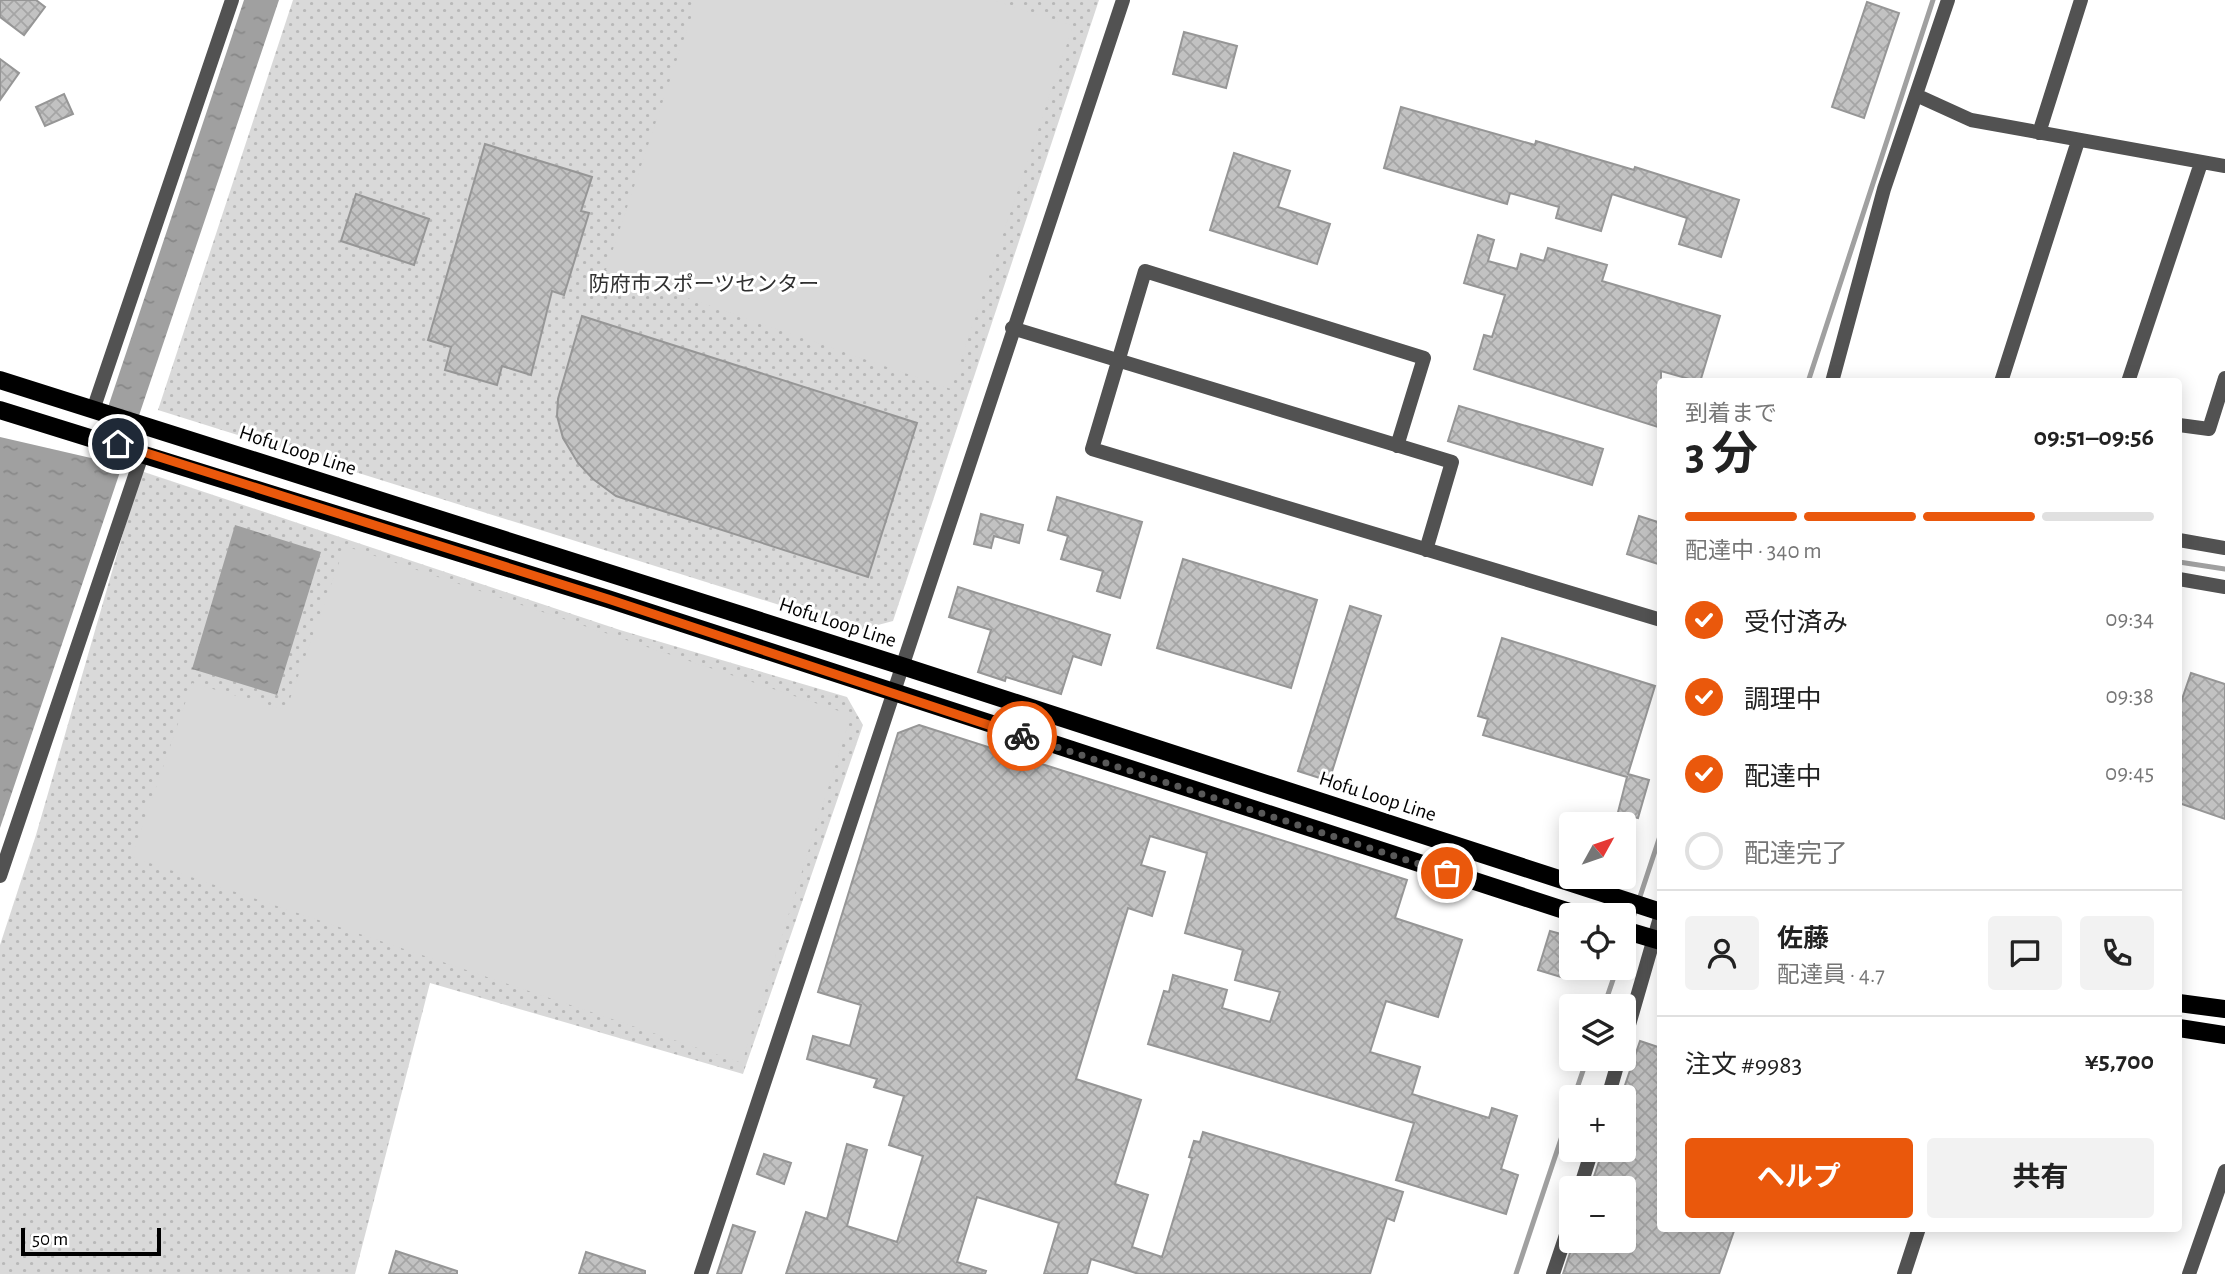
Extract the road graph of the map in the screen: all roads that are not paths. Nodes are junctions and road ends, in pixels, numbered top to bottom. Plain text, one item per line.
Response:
1 (232, 0) edge
2 (1123, 0) edge
3 (1948, 0) edge
4 (2081, 0) edge
5 (1916, 95) junction
6 (2039, 132) junction
7 (2078, 141) junction
8 (2201, 163) junction
9 (2225, 166) edge
10 (1012, 328) junction
11 (1117, 359) junction
12 (1833, 378) edge
13 (2002, 378) edge
14 (2129, 378) edge
15 (2225, 378) edge
16 (0, 380) edge
17 (0, 410) edge
18 (97, 411) junction
19 (2182, 425) edge
20 (1397, 446) junction
21 (143, 452) junction
22 (2182, 541) edge
23 (2225, 548) edge
24 (1426, 550) junction
25 (2182, 580) edge
26 (2225, 587) edge
27 (1657, 619) edge
28 (902, 666) junction
29 (893, 694) junction
30 (0, 876) edge
31 (1559, 909) edge
32 (1657, 912) edge
33 (1636, 934) edge
34 (1657, 940) edge
35 (1657, 943) edge
36 (2182, 1003) edge
37 (1636, 1006) edge
38 (2225, 1009) edge
39 (2182, 1028) edge
40 (2225, 1035) edge
41 (2225, 1171) edge
42 (1918, 1232) edge
43 (1560, 1253) edge
44 (701, 1274) edge
45 (1553, 1274) edge
46 (1904, 1274) edge
47 (2189, 1274) edge

1 - 18 street
2 - 10 street
3 - 5 street
4 - 6 street
5 - 6 street
5 - 12 street
6 - 7 street
7 - 8 street
7 - 13 street
8 - 9 street
8 - 14 street
10 - 11 street
10 - 28 street
11 - 20 street
11 - 20 street
11 - 24 street
15 - 19 street
16 - 18 main road, Hofu Loop Line
17 - 21 main road
18 - 28 main road, Hofu Loop Line
20 - 24 street
21 - 29 main road
21 - 30 street
22 - 23 street
24 - 27 street
25 - 26 street
28 - 29 street
28 - 32 main road, Hofu Loop Line
29 - 31 main road
29 - 44 street
33 - 34 main road
35 - 37 street
36 - 38 main road
39 - 40 main road
41 - 47 street
42 - 46 street
43 - 45 street

